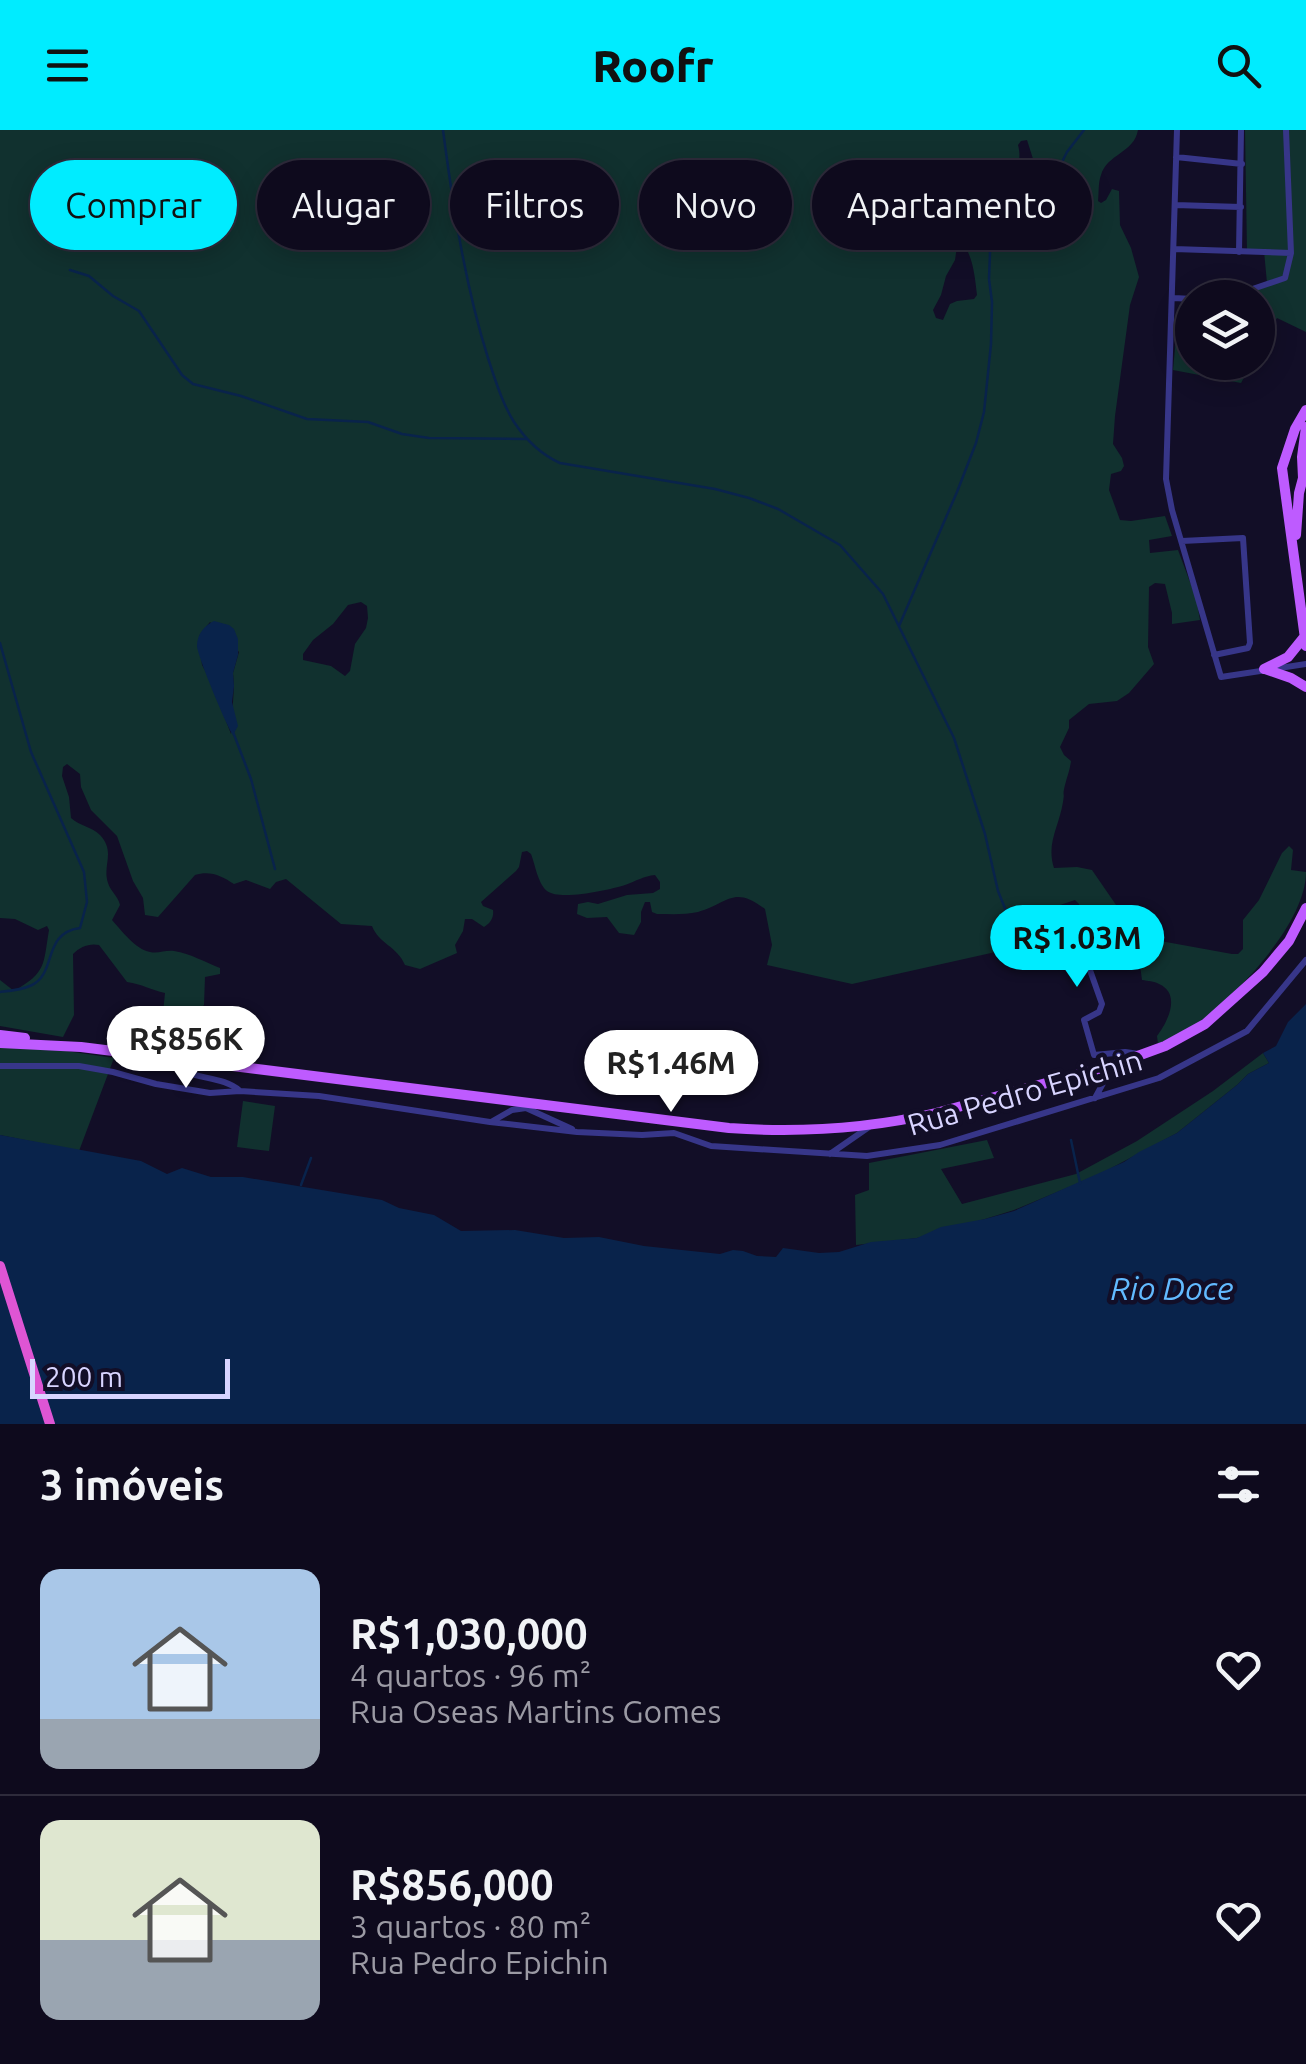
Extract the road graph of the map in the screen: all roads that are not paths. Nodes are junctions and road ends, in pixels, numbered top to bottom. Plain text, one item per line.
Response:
1 (1177, 130) edge
2 (1242, 130) edge
3 (1286, 130) edge
4 (1176, 157) junction
5 (1242, 164) junction
6 (1175, 205) junction
7 (1241, 206) junction
8 (1174, 249) junction
9 (1240, 252) junction
10 (1291, 253) junction
11 (1275, 281) edge
12 (1174, 298) joint
13 (1306, 410) edge
14 (1306, 429) edge
15 (1306, 439) edge
16 (1182, 541) junction
17 (1294, 556) junction
18 (1305, 635) edge
19 (1306, 646) edge
20 (1214, 655) junction
21 (1306, 664) edge
22 (1264, 669) junction
23 (1306, 688) edge
24 (1306, 908) edge
25 (1054, 911) dead end
26 (1306, 960) edge
27 (0, 1035) edge
28 (0, 1042) edge
29 (81, 1047) junction
30 (1142, 1055) junction
31 (167, 1058) junction
32 (1113, 1065) junction
33 (0, 1066) edge
34 (240, 1092) junction
35 (1095, 1099) junction
36 (526, 1104) junction
37 (490, 1122) junction
38 (870, 1126) junction
39 (577, 1132) junction
40 (830, 1155) junction
41 (0, 1266) edge
42 (50, 1424) edge

1 - 4 street
2 - 5 street
3 - 10 street
4 - 5 street
4 - 6 street
5 - 7 street
6 - 7 street
6 - 8 street
7 - 9 street
8 - 9 street
8 - 12 street
9 - 10 street
10 - 11 street
12 - 16 street
13 - 17 main road
14 - 15 main road
14 - 17 main road
16 - 20 street
16 - 20 street
17 - 18 main road
18 - 19 main road
18 - 22 main road
20 - 22 street
21 - 22 street
22 - 23 main road
24 - 30 main road
25 - 30 street
26 - 35 street, Rua Pedro Epichin
27 - 29 main road
28 - 29 main road
29 - 31 main road
30 - 32 main road
31 - 34 street
31 - 36 main road
32 - 35 street
32 - 38 main road
33 - 34 street, Rua Pedro Epichin
34 - 37 street, Rua Pedro Epichin
35 - 40 street, Rua Pedro Epichin
36 - 37 street
36 - 38 main road
36 - 39 street
37 - 39 street, Rua Pedro Epichin
38 - 40 street
39 - 40 street, Rua Pedro Epichin
41 - 42 highway

